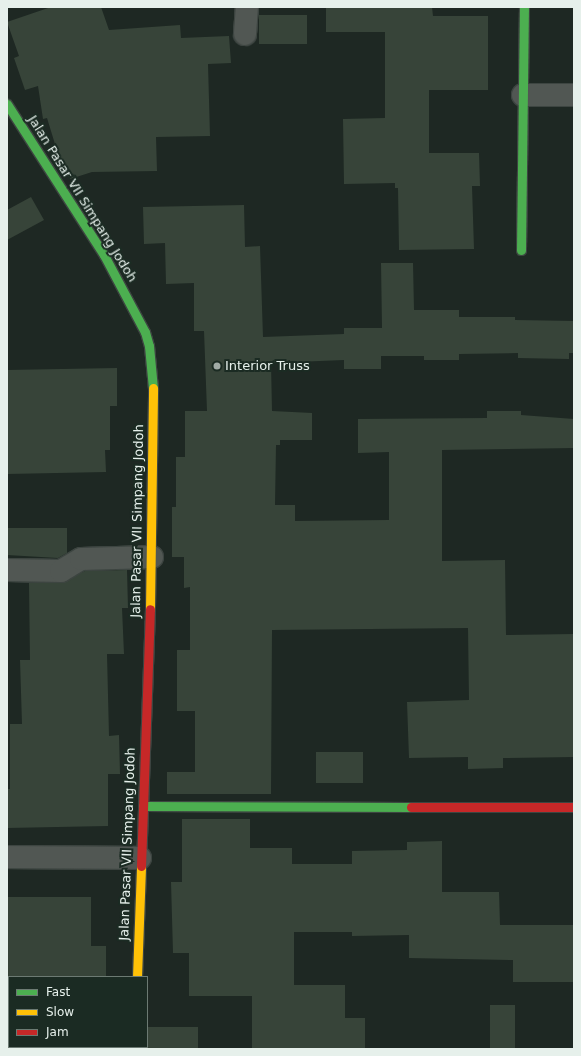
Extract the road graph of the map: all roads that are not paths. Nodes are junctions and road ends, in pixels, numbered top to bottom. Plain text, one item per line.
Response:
1 (247, 7) edge
2 (524, 7) edge
3 (245, 34) dead end
4 (523, 95) junction
5 (574, 95) edge
6 (7, 104) edge
7 (521, 250) dead end
8 (152, 557) junction
9 (7, 570) edge
10 (143, 806) junction
11 (574, 807) edge
12 (7, 857) edge
13 (140, 858) junction
14 (137, 976) edge

1 - 3 street
2 - 4 main road
4 - 5 street
4 - 7 main road
6 - 8 main road, Jalan Pasar VII Simpang Jodoh
8 - 9 street
8 - 10 main road, Jalan Pasar VII Simpang Jodoh
10 - 11 main road
10 - 13 main road, Jalan Pasar VII Simpang Jodoh
12 - 13 street
13 - 14 main road, Jalan Pasar VII Simpang Jodoh

